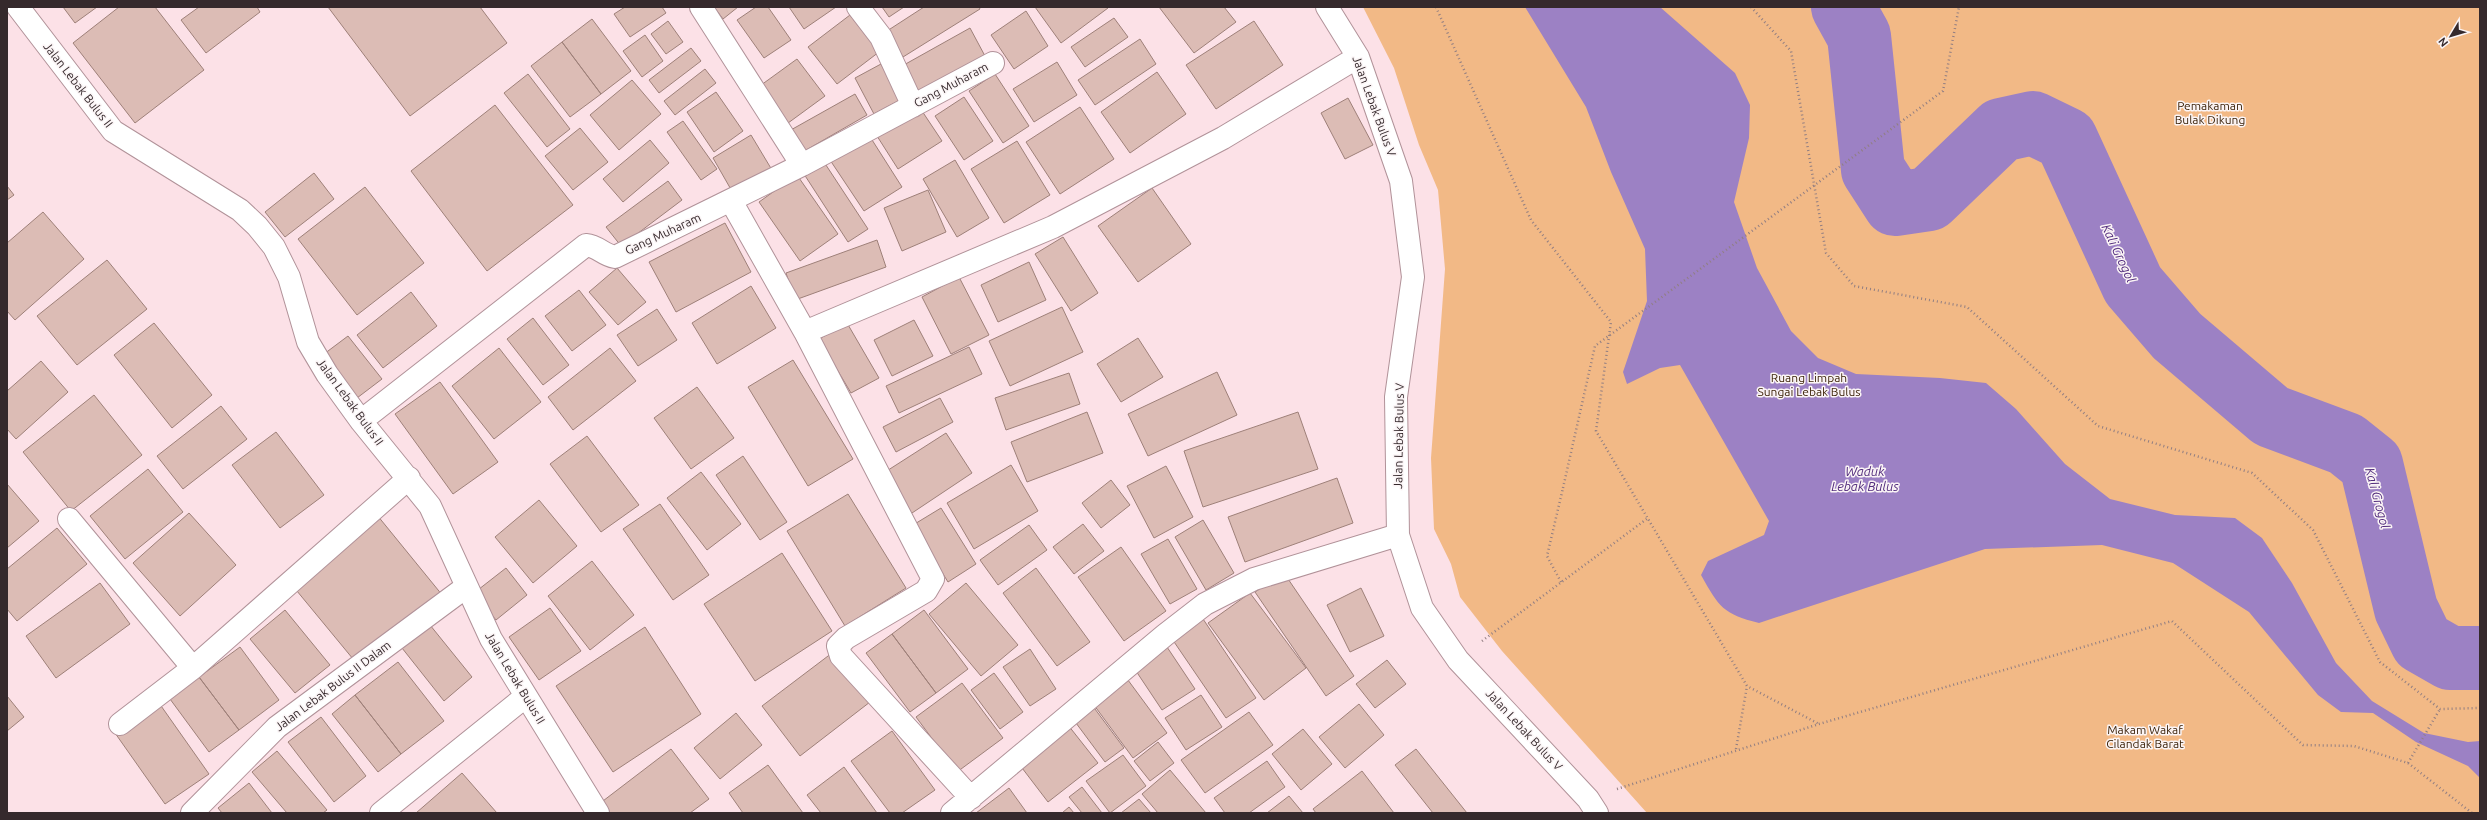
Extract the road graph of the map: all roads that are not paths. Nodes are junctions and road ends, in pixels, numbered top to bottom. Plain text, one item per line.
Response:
1 (18, 7) edge
2 (701, 7) edge
3 (858, 7) edge
4 (1327, 7) edge
5 (1358, 57) junction
6 (993, 63) dead end
7 (913, 106) junction
8 (802, 165) junction
9 (731, 201) junction
10 (805, 332) junction
11 (361, 421) junction
12 (409, 478) junction
13 (70, 519) dead end
14 (1398, 534) junction
15 (466, 587) junction
16 (193, 668) junction
17 (525, 697) junction
18 (120, 724) dead end
19 (971, 798) junction
20 (1593, 806) edge
21 (192, 813) edge
22 (381, 813) edge
23 (598, 813) edge
24 (952, 813) edge

1 - 11 street, Jalan Lebak Bulus II
2 - 8 street
3 - 7 street
4 - 5 street, Jalan Lebak Bulus V
5 - 10 street
5 - 14 street, Jalan Lebak Bulus V
6 - 7 street, Gang Muharam
7 - 8 street, Gang Muharam
8 - 9 street, Gang Muharam
9 - 10 street
9 - 11 street, Gang Muharam
10 - 19 street
11 - 12 street, Jalan Lebak Bulus II
12 - 15 street, Jalan Lebak Bulus II
12 - 16 street
13 - 16 street
14 - 19 street
14 - 20 street, Jalan Lebak Bulus V
15 - 17 street, Jalan Lebak Bulus II
15 - 21 street, Jalan Lebak Bulus II Dalam
16 - 18 street
17 - 22 street
17 - 23 street, Jalan Lebak Bulus II
19 - 24 street

